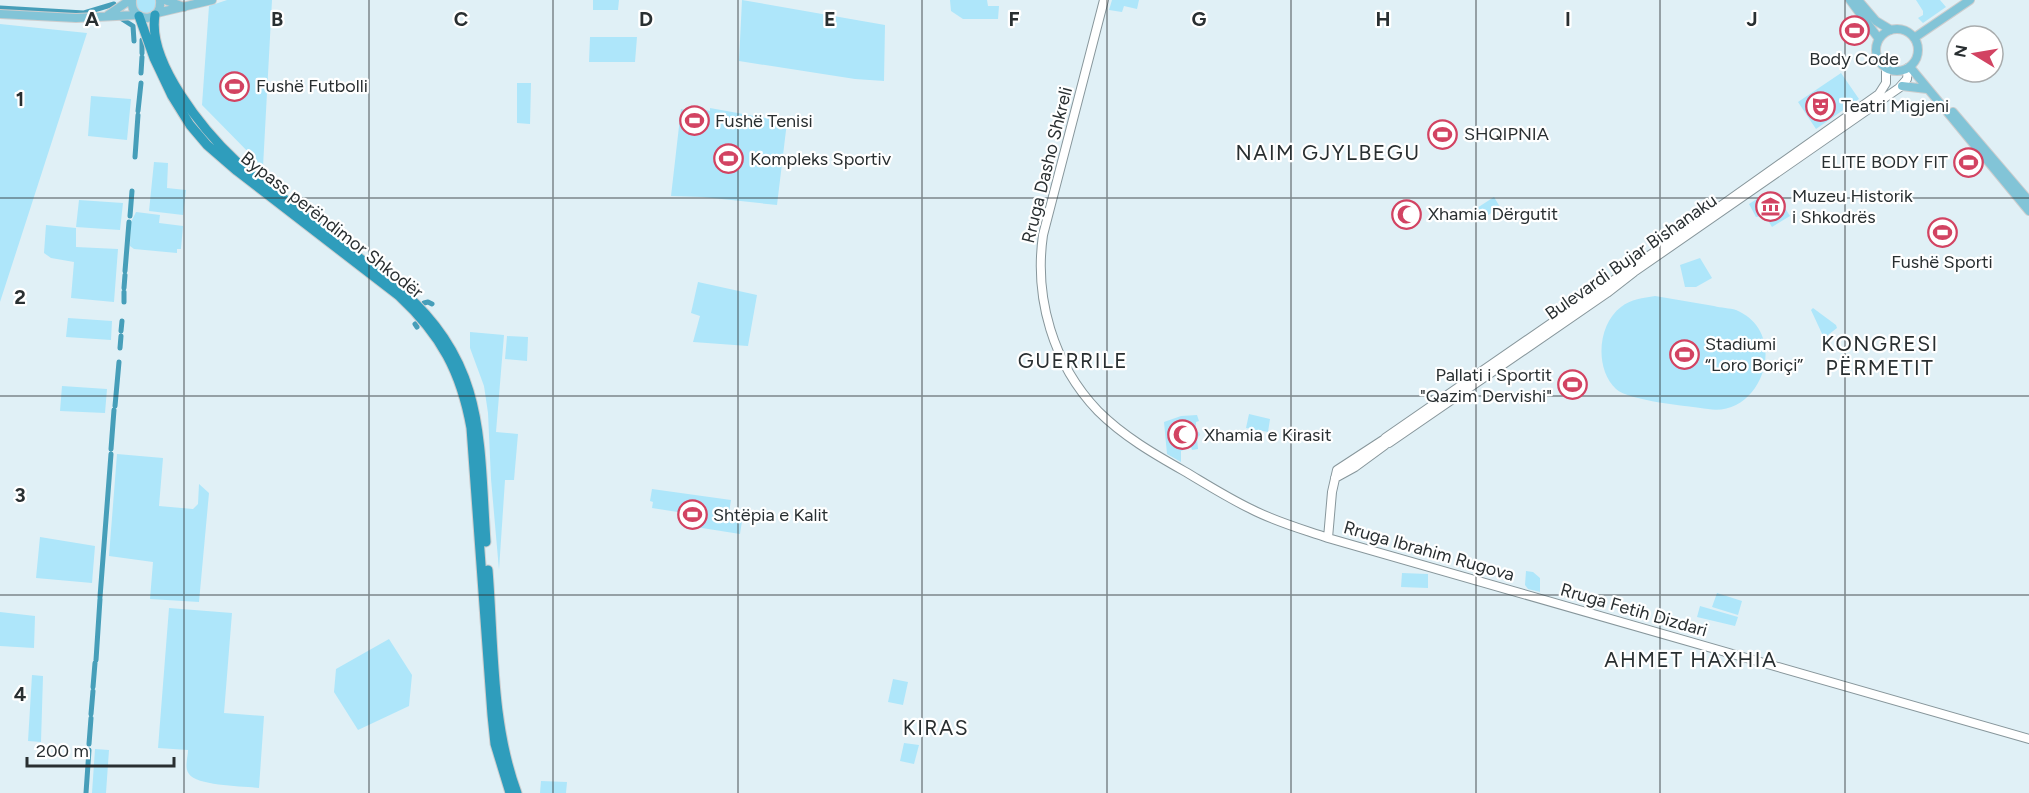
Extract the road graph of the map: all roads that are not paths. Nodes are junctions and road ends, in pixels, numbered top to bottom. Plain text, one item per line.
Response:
1 (131, 0) edge
2 (163, 0) edge
3 (212, 0) edge
4 (1104, 0) edge
5 (1850, 0) edge
6 (1858, 0) edge
7 (1970, 0) edge
8 (185, 7) junction
9 (0, 14) edge
10 (156, 14) junction
11 (108, 15) junction
12 (138, 15) junction
13 (1891, 30) junction
14 (1914, 38) junction
15 (1879, 39) junction
16 (1910, 66) junction
17 (1886, 68) junction
18 (1902, 86) junction
19 (1927, 89) junction
20 (1886, 92) junction
21 (2029, 201) edge
22 (2029, 211) edge
23 (1175, 466) joint
24 (1336, 474) joint
25 (1328, 538) junction
26 (1522, 593) joint
27 (2029, 739) edge
28 (510, 793) edge
29 (517, 793) edge

1 - 11 main road
1 - 12 main road
2 - 8 main road
2 - 10 main road
3 - 8 main road
4 - 23 main road, Rruga Dasho Shkreli
5 - 15 main road
6 - 13 main road
7 - 14 main road
8 - 10 main road
9 - 11 main road
10 - 12 main road
10 - 29 highway, Bypass perëndimor Shkodër
11 - 12 main road
12 - 28 highway, Bypass perëndimor Shkodër
13 - 14 main road
13 - 15 main road
14 - 16 main road
15 - 17 main road
16 - 17 main road
16 - 18 main road
16 - 19 main road
16 - 21 main road
17 - 20 main road
18 - 19 main road
18 - 20 main road, Bulevardi Bujar Bishanaku
19 - 22 main road
20 - 24 main road, Bulevardi Bujar Bishanaku
23 - 25 main road, Rruga Ibrahim Rugova
24 - 25 main road, Rruga Ibrahim Rugova
25 - 26 main road, Rruga Ibrahim Rugova
26 - 27 main road, Rruga Fetih Dizdari

